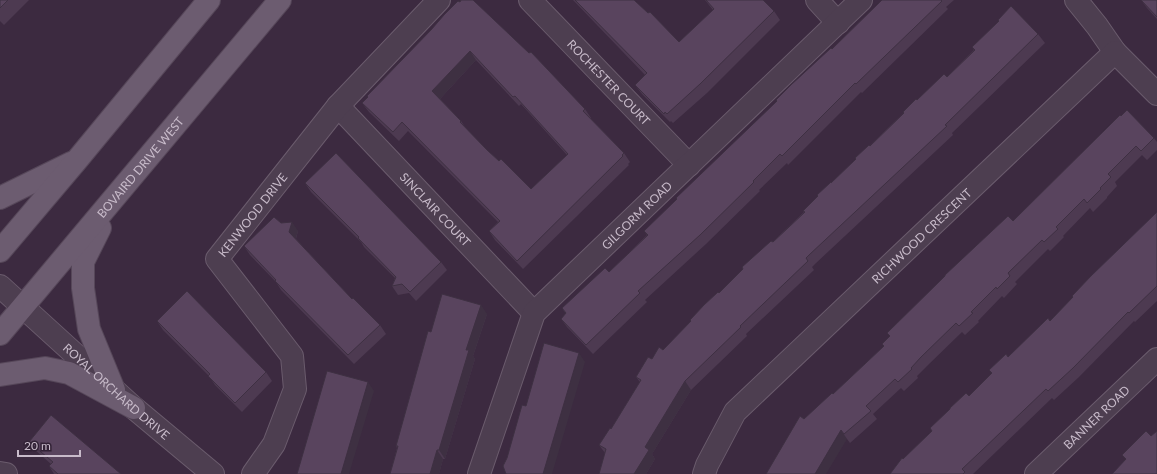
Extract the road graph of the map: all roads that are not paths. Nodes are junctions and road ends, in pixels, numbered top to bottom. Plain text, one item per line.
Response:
1 (209, 0) edge
2 (280, 0) edge
3 (439, 0) edge
4 (530, 0) edge
5 (817, 0) edge
6 (861, 0) edge
7 (1076, 0) edge
8 (838, 23) junction
9 (1115, 52) junction
10 (1157, 94) edge
11 (338, 106) junction
12 (77, 160) junction
13 (689, 165) junction
14 (115, 197) junction
15 (0, 198) edge
16 (0, 251) edge
17 (0, 286) edge
18 (23, 306) junction
19 (534, 313) junction
20 (0, 334) edge
21 (1157, 359) edge
22 (0, 375) edge
23 (114, 390) junction
24 (134, 408) junction
25 (0, 473) edge
26 (6, 474) edge
27 (213, 474) edge
28 (252, 474) edge
29 (479, 474) edge
30 (704, 474) edge
31 (1036, 474) edge

1 - 12 main road
2 - 14 main road, BOVAIRD DRIVE WEST
3 - 11 street, KENWOOD DRIVE
4 - 13 street, ROCHESTER COURT
5 - 8 street
6 - 8 street, GILGORM ROAD
7 - 9 street
8 - 13 street, GILGORM ROAD
9 - 10 street
9 - 30 street, RICHWOOD CRESCENT
11 - 19 street, SINCLAIR COURT
11 - 28 street, KENWOOD DRIVE
12 - 15 main road
12 - 16 main road
13 - 19 street, GILGORM ROAD
14 - 18 main road, BOVAIRD DRIVE WEST
14 - 23 main road
17 - 18 street, ROYAL ORCHARD DRIVE
18 - 20 main road, BOVAIRD DRIVE WEST
18 - 23 street, ROYAL ORCHARD DRIVE
19 - 29 street, GILGORM ROAD
21 - 31 street, BANNER ROAD
22 - 24 main road
23 - 24 street, ROYAL ORCHARD DRIVE
24 - 27 street, ROYAL ORCHARD DRIVE
25 - 26 street

